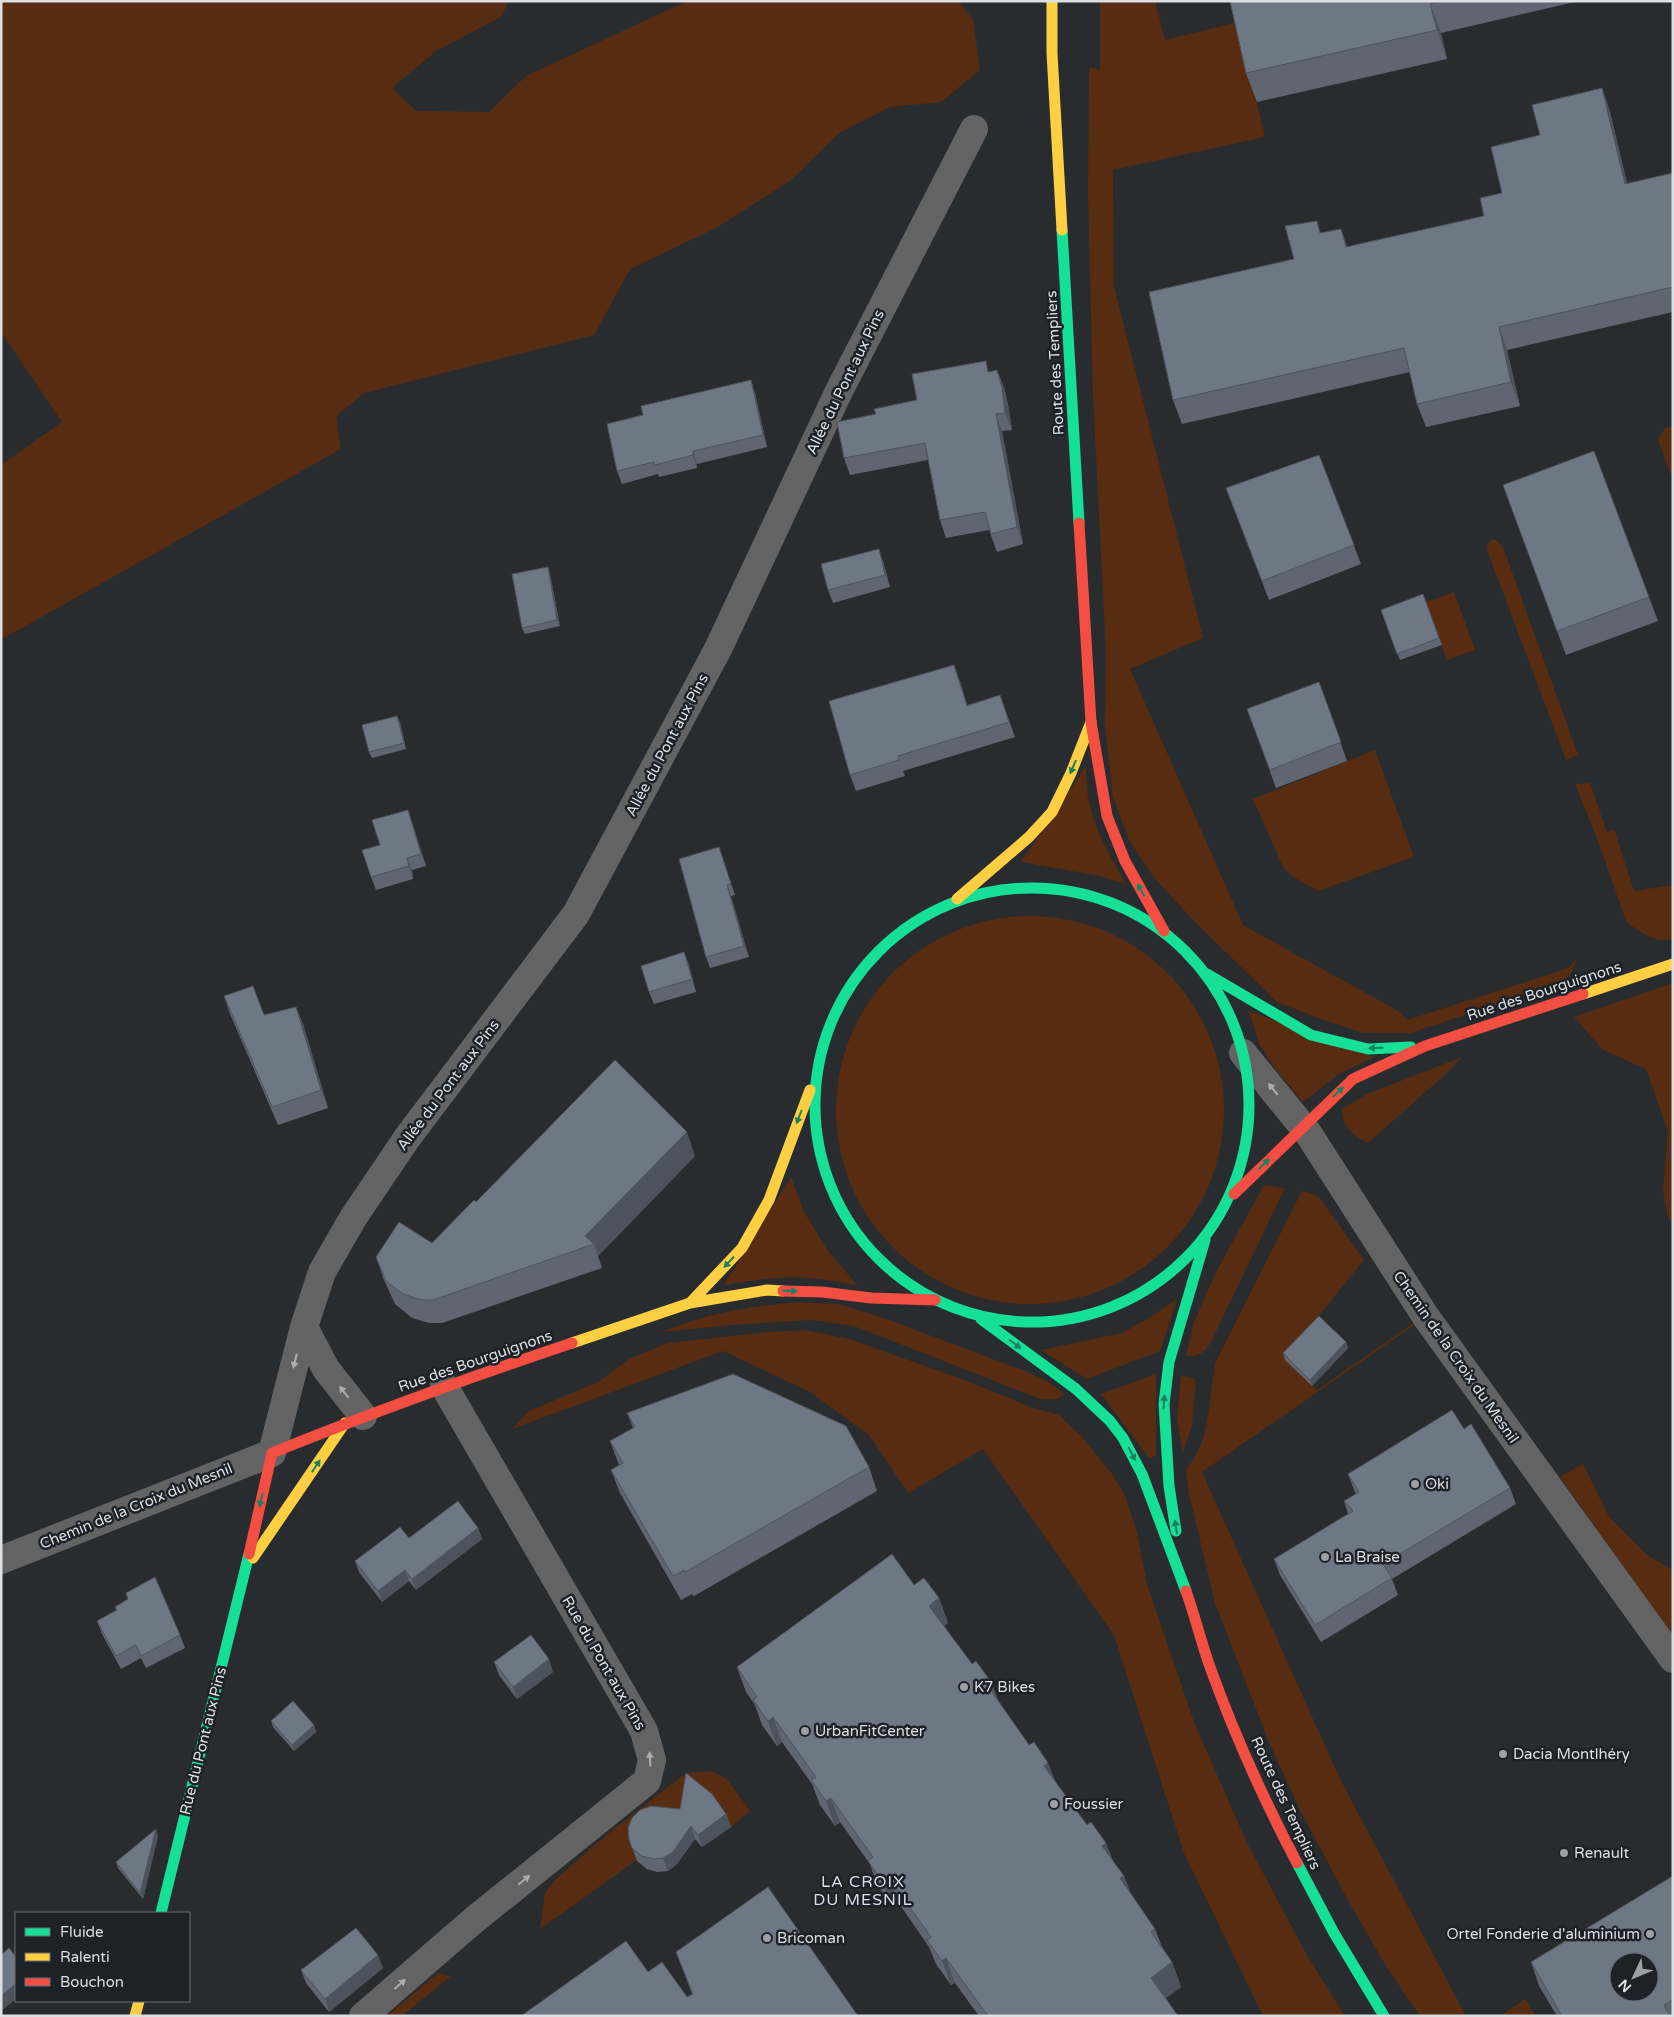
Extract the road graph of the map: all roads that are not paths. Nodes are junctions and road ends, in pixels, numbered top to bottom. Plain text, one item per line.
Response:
1 (1052, 1) edge
2 (974, 130) dead end
3 (1091, 722) junction
4 (954, 901) junction
5 (1164, 932) junction
6 (1673, 964) edge
7 (1204, 971) junction
8 (1425, 1046) junction
9 (1243, 1053) junction
10 (816, 1072) junction
11 (1303, 1126) junction
12 (1229, 1198) junction
13 (1206, 1236) junction
14 (937, 1300) junction
15 (690, 1303) junction
16 (976, 1315) junction
17 (304, 1327) junction
18 (444, 1386) junction
19 (354, 1419) junction
20 (272, 1453) junction
21 (1, 1560) edge
22 (245, 1569) junction
23 (1186, 1592) junction
24 (1673, 1659) edge
25 (161, 1912) edge
26 (138, 2002) edge
27 (135, 2016) edge
28 (363, 2016) edge
29 (1384, 2016) edge

1 - 3 main road, Route des Templiers
2 - 17 street, Allée du Pont aux Pins
3 -> 4 main road, Route des Templiers
5 -> 3 main road, Route des Templiers
4 - 5 main road
4 - 10 main road
5 - 7 main road
6 - 8 main road, Rue des Bourguignons
8 -> 7 main road, Rue des Bourguignons
7 - 9 main road
11 -> 8 main road, Rue des Bourguignons
11 -> 9 street, Chemin de la Croix du Mesnil
9 - 12 main road
10 - 14 main road
10 -> 15 main road
12 -> 11 main road, Rue des Bourguignons
11 - 24 street, Chemin de la Croix du Mesnil
12 - 13 main road
13 - 16 main road
23 -> 13 main road, Route des Templiers
15 -> 14 main road, Rue des Bourguignons
14 - 16 main road
15 - 18 main road, Rue des Bourguignons
16 -> 23 main road, Route des Templiers
19 -> 17 street
17 -> 20 street, Allée du Pont aux Pins
18 - 19 main road, Rue des Bourguignons
28 -> 18 street, Rue du Pont aux Pins
19 - 20 main road, Rue des Bourguignons
22 -> 19 main road, Rue du Pont aux Pins
20 - 21 street, Chemin de la Croix du Mesnil
20 -> 22 main road, Rue du Pont aux Pins
22 - 25 main road, Rue du Pont aux Pins
23 - 29 main road, Route des Templiers
26 - 27 main road

